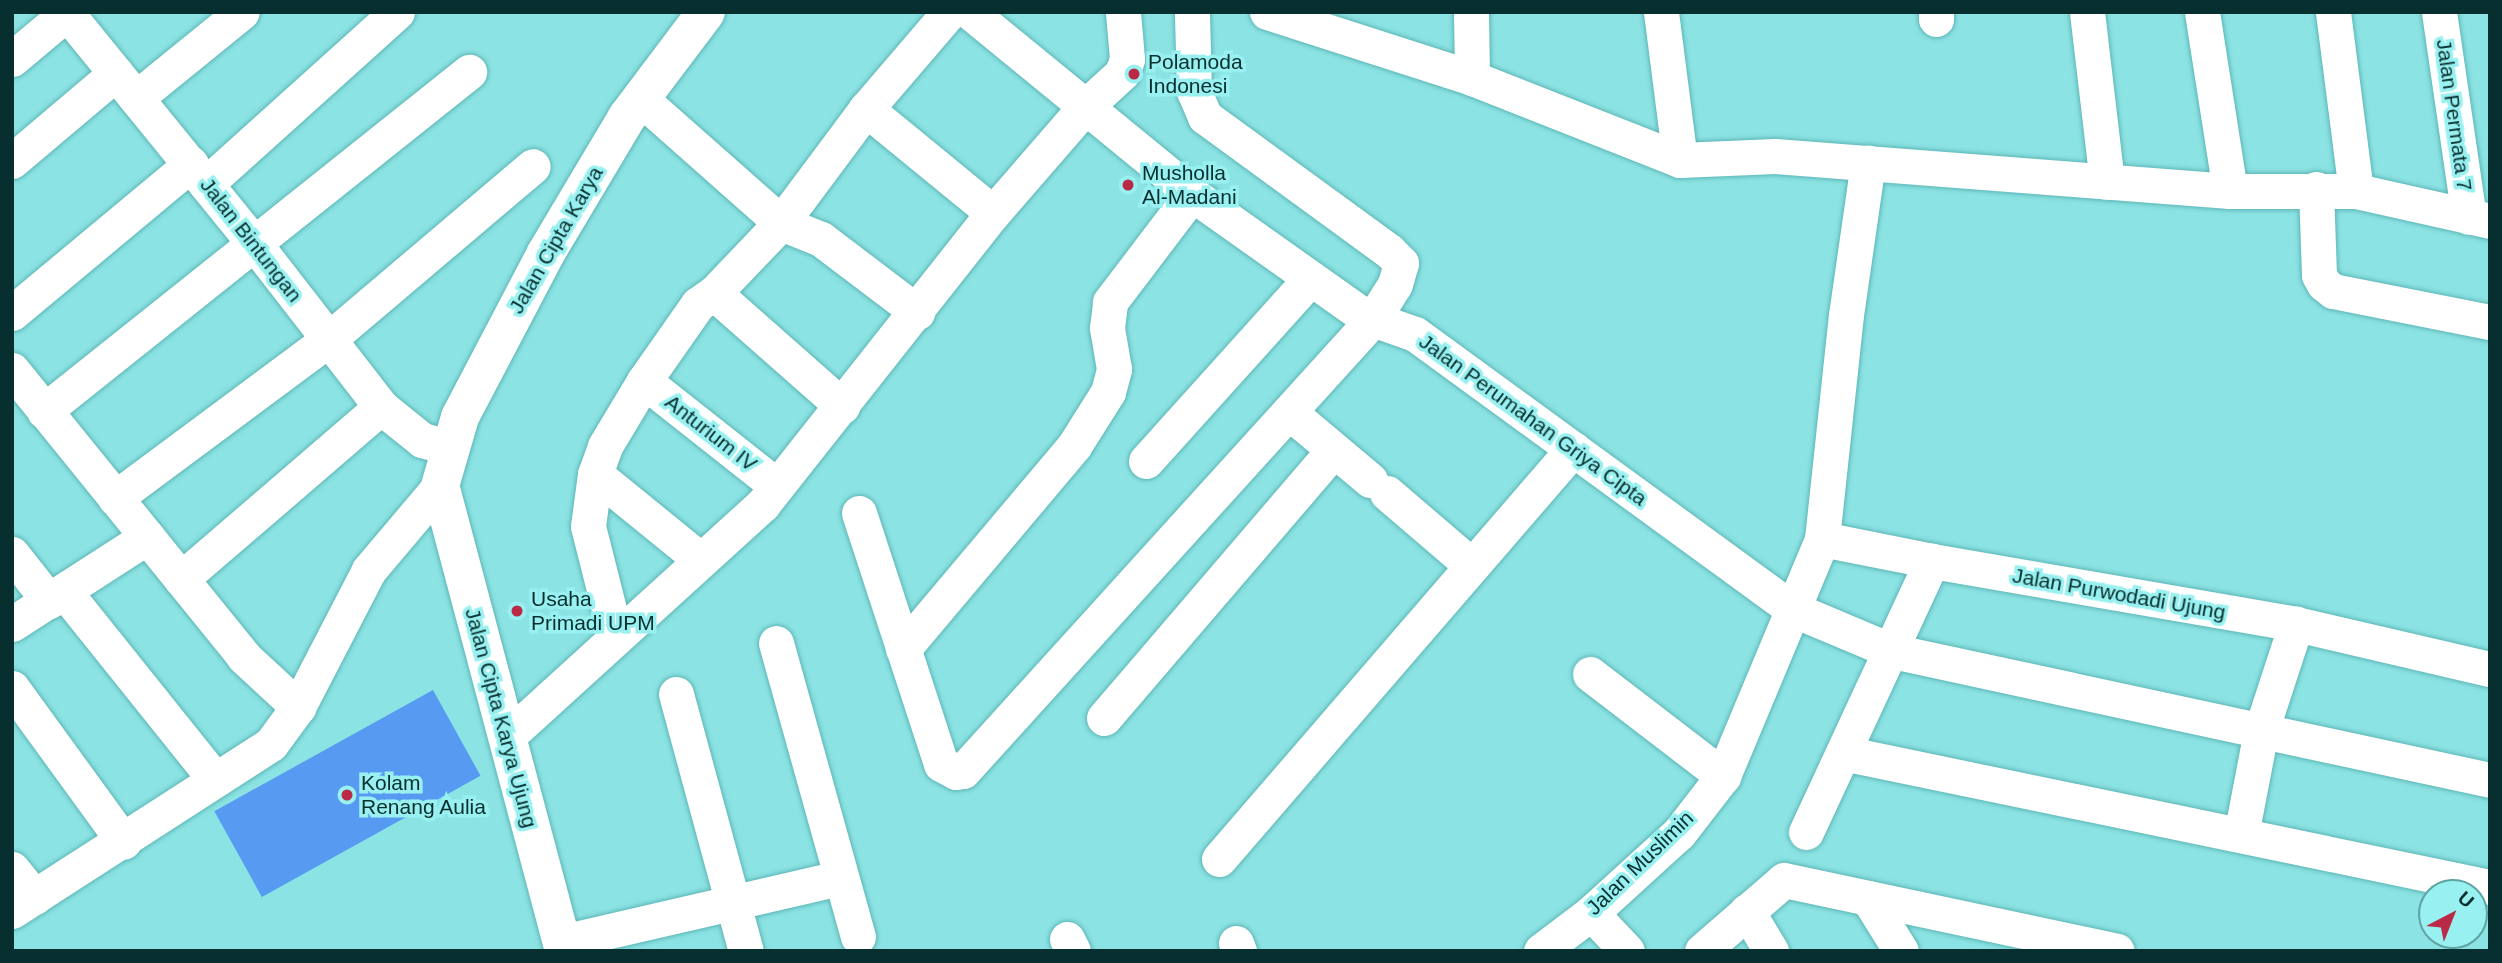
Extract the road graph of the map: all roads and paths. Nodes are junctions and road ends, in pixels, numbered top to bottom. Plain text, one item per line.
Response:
1 (242, 12) edge
2 (397, 12) edge
3 (949, 12) edge
4 (970, 12) edge
5 (1123, 12) edge
6 (1192, 12) edge
7 (1267, 12) edge
8 (1471, 12) edge
9 (1661, 12) edge
10 (2087, 12) edge
11 (2202, 12) edge
12 (2333, 12) edge
13 (2439, 12) edge
14 (67, 13) edge
15 (695, 16) edge
16 (1363, 28) edge
17 (12, 59) edge
18 (469, 72) dead end
19 (1472, 78) junction
20 (126, 85) junction
21 (642, 99) junction
22 (1084, 108) junction
23 (866, 109) junction
24 (1680, 160) junction
25 (12, 161) edge
26 (1868, 163) junction
27 (533, 166) dead end
28 (198, 174) junction
29 (2107, 182) junction
30 (2316, 189) junction
31 (2230, 191) junction
32 (2356, 191) junction
33 (1192, 194) junction
34 (993, 213) junction
35 (2479, 219) edge
36 (781, 223) junction
37 (254, 243) junction
38 (1310, 279) junction
39 (714, 293) junction
40 (917, 312) junction
41 (12, 313) edge
42 (1373, 319) junction
43 (2490, 322) edge
44 (329, 340) junction
45 (12, 370) edge
46 (644, 381) junction
47 (842, 406) junction
48 (381, 407) junction
49 (44, 411) junction
50 (1289, 412) junction
51 (451, 448) junction
52 (1573, 449) junction
53 (1334, 450) junction
54 (1146, 461) dead end
55 (595, 474) junction
56 (440, 486) junction
57 (777, 486) junction
58 (115, 498) junction
59 (859, 513) dead end
60 (147, 537) junction
61 (1822, 538) junction
62 (12, 554) edge
63 (701, 560) junction
64 (1932, 561) junction
65 (1471, 565) junction
66 (181, 579) junction
67 (57, 596) junction
68 (1792, 609) junction
69 (12, 624) edge
70 (2295, 624) junction
71 (616, 637) junction
72 (776, 643) dead end
73 (903, 649) junction
74 (1892, 651) junction
75 (2490, 669) edge
76 (1590, 674) dead end
77 (12, 688) edge
78 (676, 694) dead end
79 (298, 707) junction
80 (1104, 718) dead end
81 (518, 727) dead end
82 (2261, 731) junction
83 (1843, 754) junction
84 (1723, 776) junction
85 (214, 778) junction
86 (2490, 780) edge
87 (1806, 832) dead end
88 (2242, 835) junction
89 (124, 842) junction
90 (1219, 859) dead end
91 (12, 869) edge
92 (840, 877) junction
93 (2490, 887) edge
94 (1868, 898) junction
95 (733, 902) junction
96 (24, 904) edge
97 (1747, 911) junction
98 (1591, 912) junction
99 (858, 937) dead end
100 (563, 946) edge
101 (2109, 950) edge
102 (746, 951) edge
103 (1541, 951) edge
104 (1627, 951) edge
105 (1702, 951) edge
106 (1771, 951) edge
107 (1901, 951) edge

1 - 20 street
2 - 28 street
3 - 23 street
4 - 22 street, Jalan Perumahan Griya Cipta
5 - 22 street
6 - 42 street
7 - 16 street
8 - 19 street
9 - 24 street
10 - 29 street
11 - 31 street
12 - 32 street
13 - 35 street, Jalan Permata 7
14 - 17 street
14 - 20 street, Jalan Bintungan
15 - 21 main road, Jalan Cipta Karya
16 - 19 street
18 - 37 street
19 - 24 street
20 - 25 street
20 - 28 street, Jalan Bintungan
21 - 36 street
21 - 51 main road, Jalan Cipta Karya
22 - 33 street, Jalan Perumahan Griya Cipta
22 - 34 street
23 - 34 street
23 - 36 street
24 - 26 street
26 - 29 street
26 - 61 street
27 - 44 street
28 - 37 street, Jalan Bintungan
28 - 41 street
29 - 31 street
30 - 31 street
30 - 32 street
30 - 43 street
32 - 35 street
33 - 38 street, Jalan Perumahan Griya Cipta
33 - 73 street
34 - 40 street
36 - 39 street
36 - 40 street
37 - 44 street, Jalan Bintungan
37 - 49 street
38 - 42 street, Jalan Perumahan Griya Cipta
38 - 54 street
39 - 46 street
39 - 47 street
40 - 47 street
42 - 50 street
42 - 52 street, Jalan Perumahan Griya Cipta
44 - 48 street, Jalan Bintungan
44 - 58 street
45 - 49 street
46 - 55 street
46 - 57 street, Anturium IV
47 - 57 street
48 - 51 street, Jalan Bintungan
48 - 66 street
49 - 58 street
50 - 53 street
50 - 73 street
51 - 56 main road, Jalan Cipta Karya
52 - 65 street
52 - 68 street, Jalan Perumahan Griya Cipta
53 - 65 street
53 - 80 street
55 - 63 street
55 - 71 street
56 - 79 street
56 - 100 main road, Jalan Cipta Karya Ujung
57 - 63 street
58 - 60 street
59 - 73 street
60 - 66 street
60 - 67 street
61 - 64 street, Jalan Purwodadi Ujung
61 - 68 street
62 - 67 street
63 - 71 street
64 - 70 street, Jalan Purwodadi Ujung
64 - 74 street
65 - 90 street
66 - 79 street
67 - 69 street
67 - 85 street
68 - 74 street, Jalan Perumahan Griya Cipta
68 - 84 street, Jalan Muslimin
70 - 75 street, Jalan Purwodadi Ujung
70 - 82 street
71 - 81 street
72 - 92 street
74 - 82 street, Jalan Perumahan Griya Cipta
74 - 83 street
76 - 84 street
77 - 89 street
78 - 95 street
79 - 85 street
82 - 86 street, Jalan Perumahan Griya Cipta
82 - 88 street
83 - 87 street
83 - 88 street
84 - 98 street, Jalan Muslimin
85 - 89 street
88 - 93 street
89 - 96 street
91 - 96 street
92 - 95 street
92 - 99 street
94 - 97 street
94 - 101 street
94 - 107 street
95 - 100 street
95 - 102 street
97 - 105 street
97 - 106 street
98 - 103 street, Jalan Muslimin
98 - 104 street

